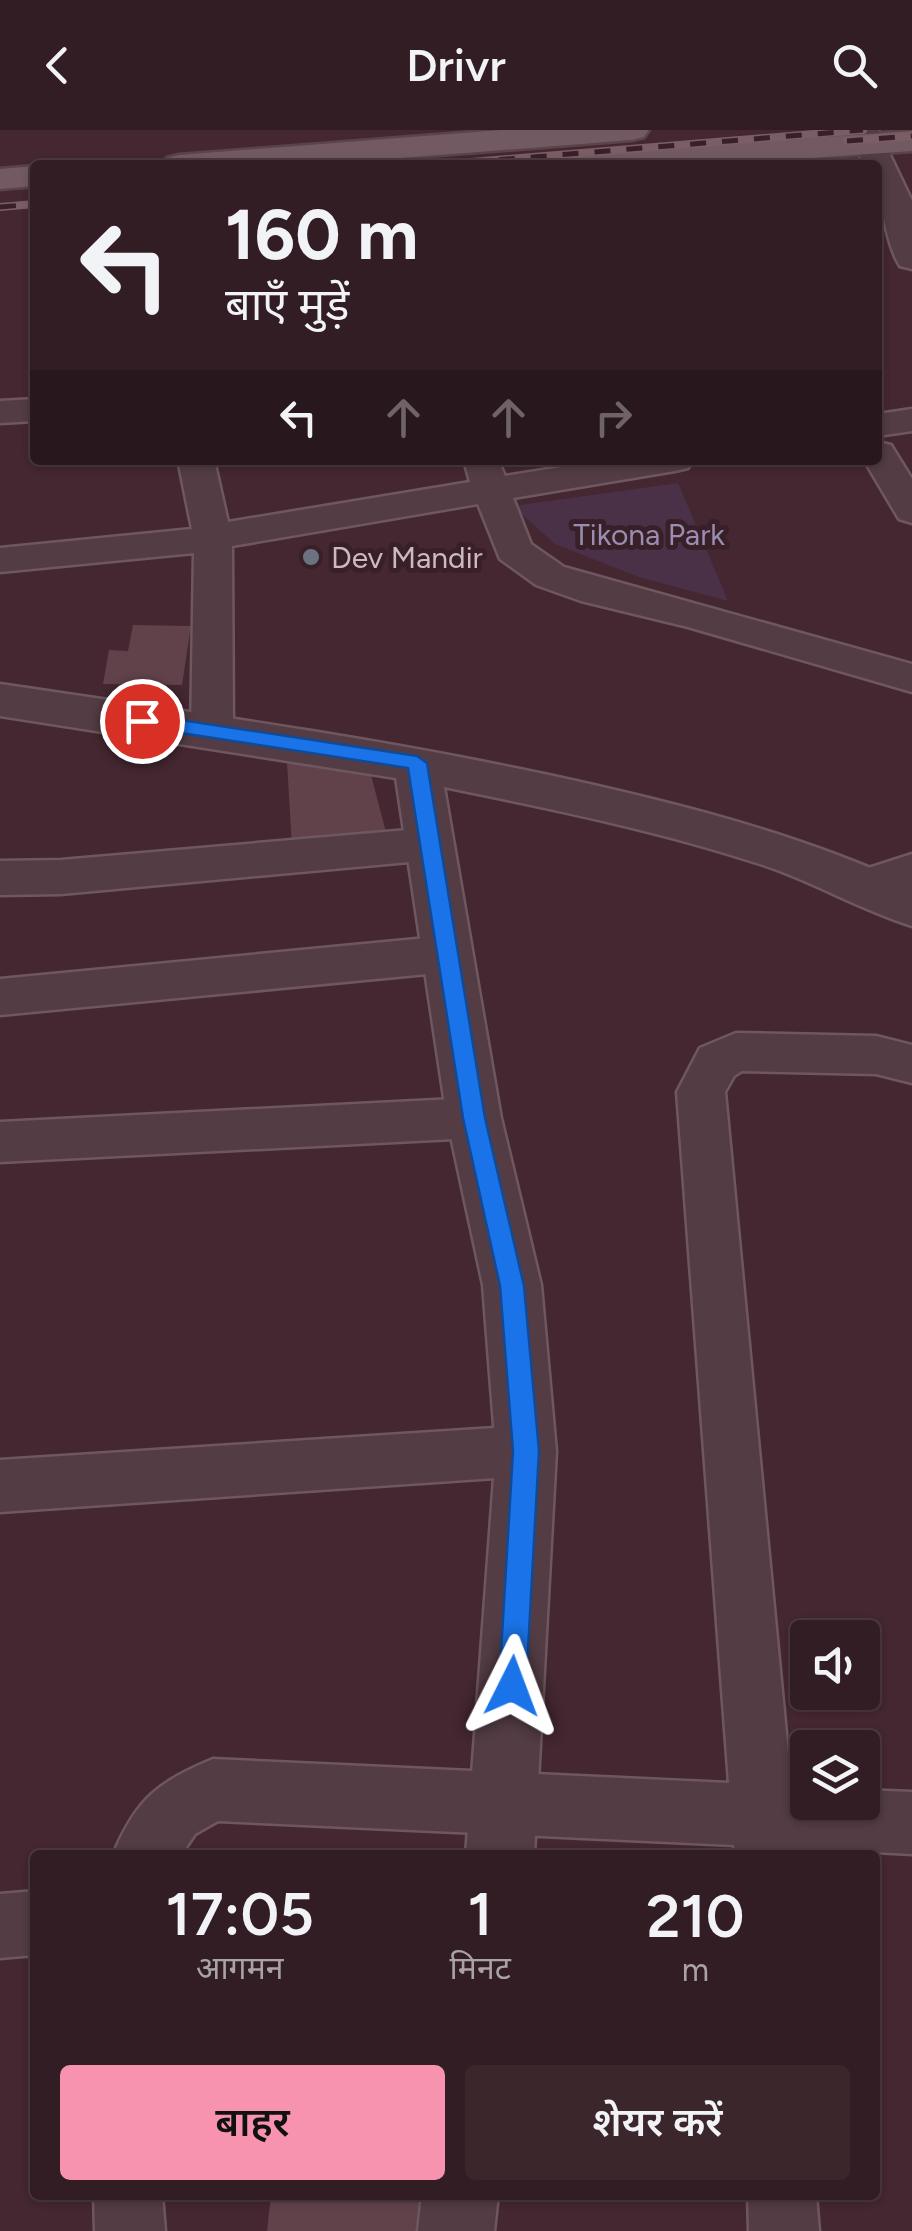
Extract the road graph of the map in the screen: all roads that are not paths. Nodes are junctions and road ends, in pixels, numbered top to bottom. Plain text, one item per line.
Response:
1 (632, 130) edge
2 (866, 137) edge
3 (912, 141) edge
4 (244, 160) edge
5 (624, 160) edge
6 (30, 176) edge
7 (0, 178) edge
8 (882, 189) edge
9 (30, 202) edge
10 (0, 204) edge
11 (890, 215) edge
12 (912, 259) edge
13 (30, 410) edge
14 (0, 412) edge
15 (912, 420) edge
16 (882, 424) edge
17 (882, 460) edge
18 (197, 465) edge
19 (616, 465) edge
20 (486, 476) edge
21 (912, 511) edge
22 (213, 539) junction
23 (0, 560) edge
24 (912, 678) edge
25 (0, 700) edge
26 (212, 732) junction
27 (417, 763) junction
28 (431, 844) junction
29 (0, 878) edge
30 (891, 878) edge
31 (912, 907) edge
32 (448, 954) junction
33 (0, 998) edge
34 (912, 1064) edge
35 (474, 1118) junction
36 (0, 1142) edge
37 (526, 1451) junction
38 (0, 1486) edge
39 (912, 1823) edge
40 (503, 1830) edge
41 (765, 1836) edge
42 (147, 1850) edge
43 (30, 1923) edge
44 (0, 1926) edge
45 (128, 2200) edge
46 (459, 2200) edge
47 (782, 2200) edge
48 (130, 2231) edge
49 (456, 2231) edge
50 (784, 2231) edge

1 - 4 main road
2 - 3 main road
2 - 5 main road
6 - 7 main road
8 - 11 street
9 - 10 main road
11 - 12 street
13 - 14 street
15 - 16 street
17 - 21 street
18 - 22 street
19 - 20 street
20 - 22 street
20 - 24 street
22 - 23 street
22 - 26 street
25 - 26 street
26 - 27 street
27 - 28 street
27 - 30 street
28 - 29 street
28 - 32 street
30 - 31 street
32 - 33 street
32 - 35 street
34 - 41 street
35 - 36 street
35 - 37 street
37 - 38 street
37 - 40 street
39 - 41 street
40 - 41 street
40 - 42 street
43 - 44 street
45 - 48 street
46 - 49 street
47 - 50 street

